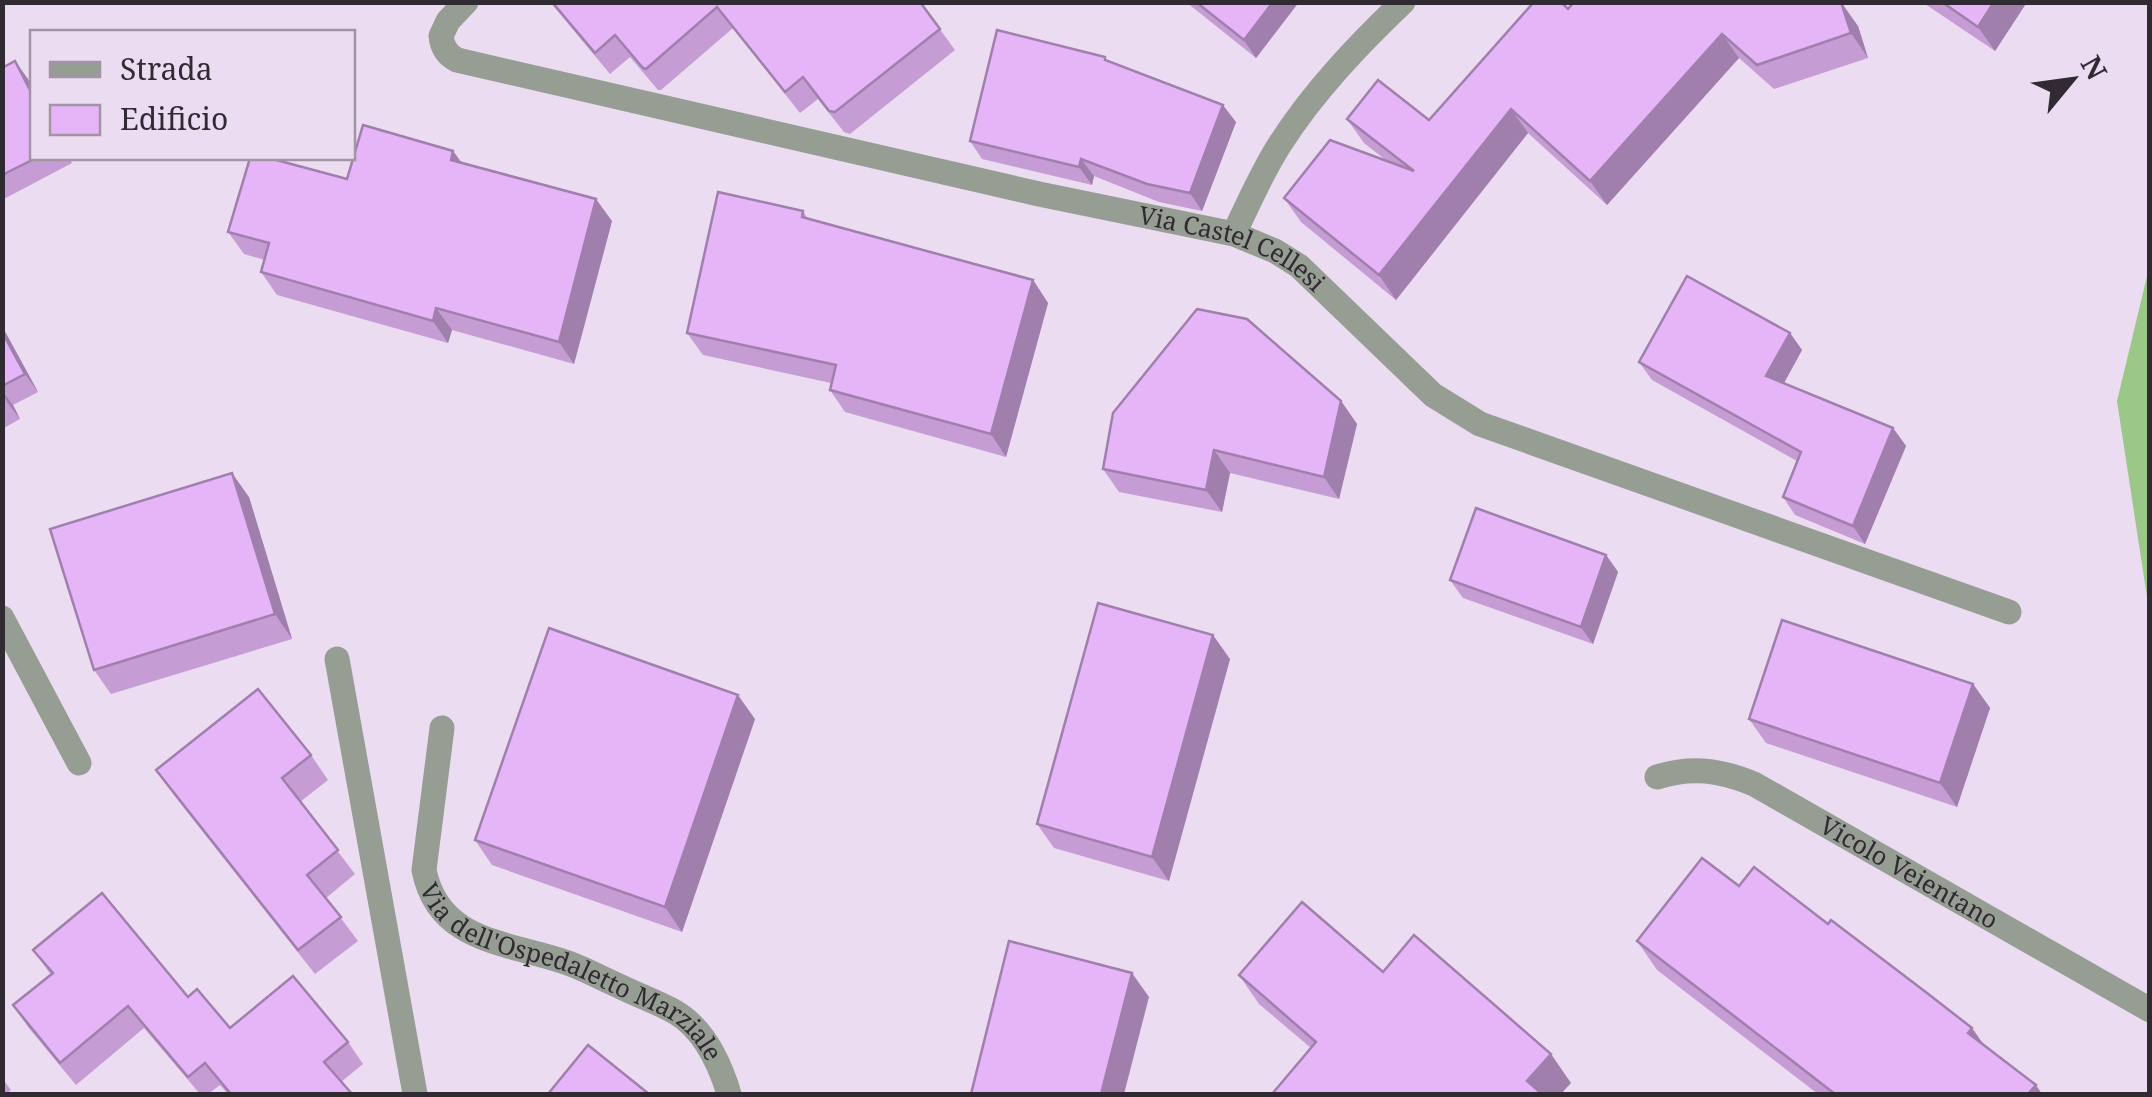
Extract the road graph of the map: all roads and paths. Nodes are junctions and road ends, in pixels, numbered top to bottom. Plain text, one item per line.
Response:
1 (466, 2) edge
2 (1403, 2) edge
3 (1234, 234) junction
4 (2010, 612) dead end
5 (2, 618) edge
6 (337, 659) dead end
7 (442, 728) dead end
8 (80, 763) dead end
9 (1658, 777) dead end
10 (2150, 1010) edge
11 (415, 1094) edge
12 (729, 1094) edge

1 - 3 street, Via Castel Cellesi
2 - 3 street
3 - 4 street, Via Castel Cellesi
5 - 8 street
6 - 11 street
7 - 12 street, Via dell'Ospedaletto Marziale
9 - 10 street, Vicolo Veientano

